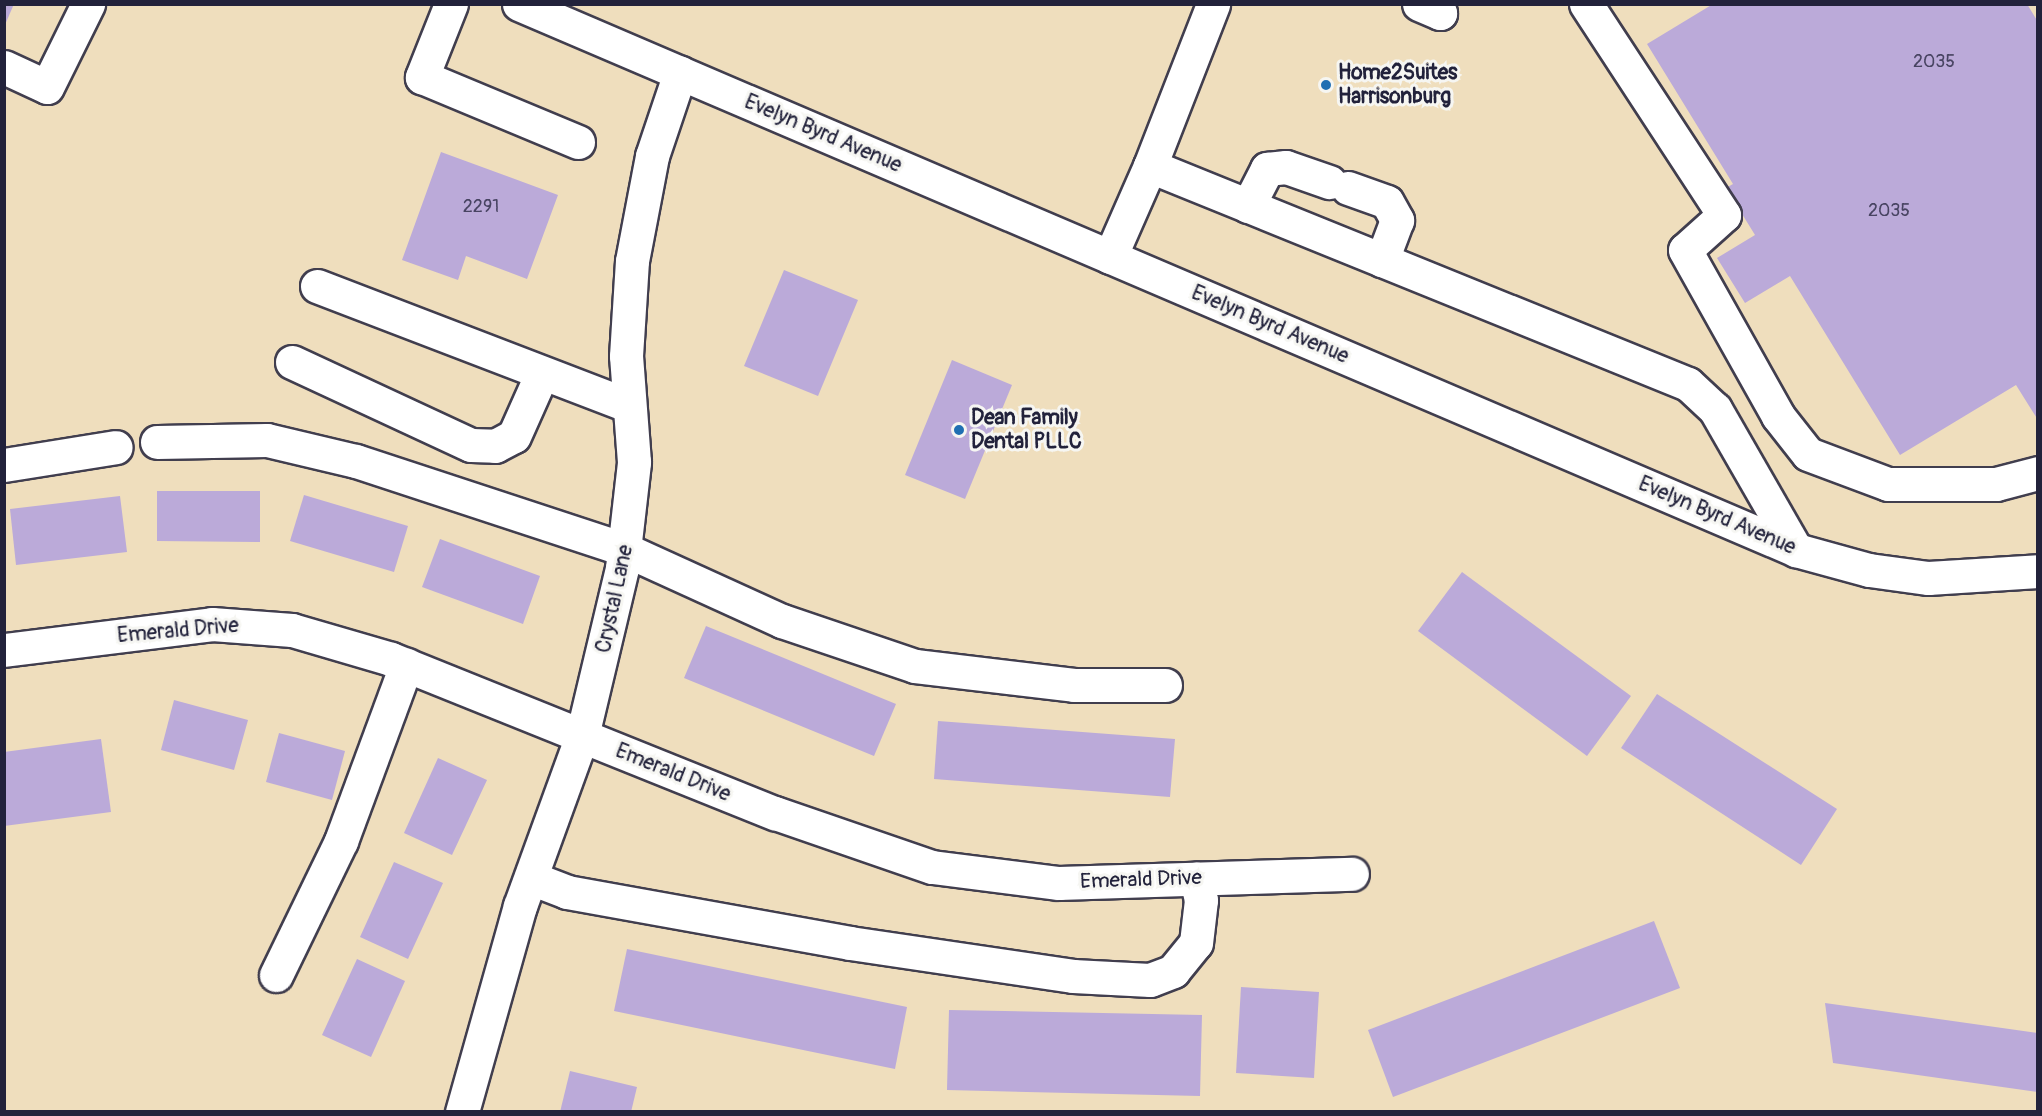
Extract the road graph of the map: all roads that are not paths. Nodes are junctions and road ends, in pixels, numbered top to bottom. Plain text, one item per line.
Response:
1 (88, 4) edge
2 (452, 4) edge
3 (519, 4) edge
4 (1213, 4) edge
5 (1419, 4) edge
6 (1435, 4) edge
7 (1586, 4) edge
8 (4, 68) edge
9 (680, 73) junction
10 (578, 142) dead end
11 (1150, 166) junction
12 (1248, 206) junction
13 (1110, 257) junction
14 (1382, 260) junction
15 (317, 286) dead end
16 (291, 362) dead end
17 (542, 373) junction
18 (629, 406) junction
19 (157, 442) dead end
20 (116, 447) dead end
21 (4, 465) edge
22 (2037, 472) edge
23 (1796, 549) junction
24 (626, 550) junction
25 (2037, 571) edge
26 (4, 650) edge
27 (406, 665) junction
28 (1165, 684) dead end
29 (582, 736) junction
30 (1352, 874) dead end
31 (531, 878) junction
32 (1196, 879) junction
33 (276, 975) dead end
34 (462, 1112) edge

1 - 8 street
2 - 10 street
3 - 9 street, Evelyn Byrd Avenue
4 - 11 street
5 - 6 street
7 - 22 street
9 - 13 street, Evelyn Byrd Avenue
9 - 18 street, Crystal Lane
11 - 12 street
11 - 13 street
12 - 14 street
12 - 14 street
13 - 23 street, Evelyn Byrd Avenue
14 - 23 street
15 - 17 street
16 - 17 street
17 - 18 street
18 - 24 street, Crystal Lane
19 - 24 street
20 - 21 street
23 - 25 street, Evelyn Byrd Avenue
24 - 28 street
24 - 29 street, Crystal Lane
26 - 27 street, Emerald Drive
27 - 29 street, Emerald Drive
27 - 33 street
29 - 31 street, Crystal Lane
29 - 32 street, Emerald Drive
30 - 32 street, Emerald Drive
31 - 32 street
31 - 34 street, Crystal Lane

